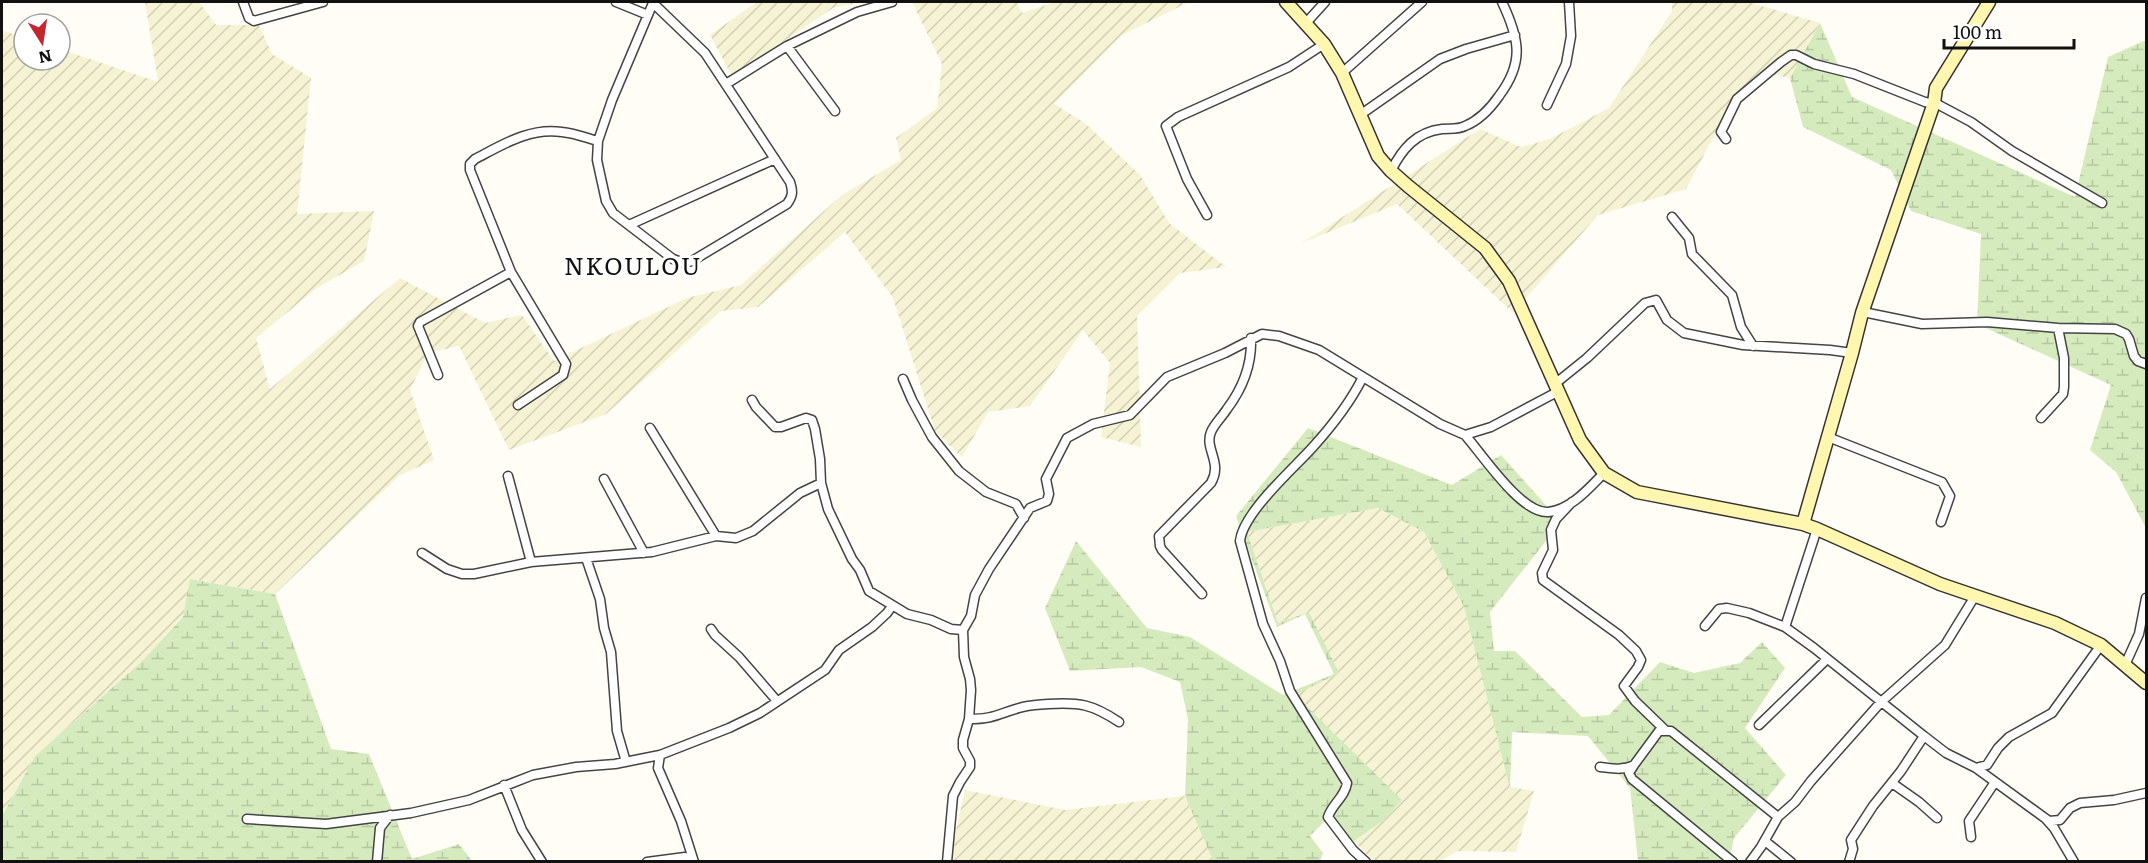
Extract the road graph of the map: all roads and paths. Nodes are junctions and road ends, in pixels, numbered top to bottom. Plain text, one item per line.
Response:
1 (243, 2) edge
2 (322, 2) edge
3 (616, 2) edge
4 (654, 2) edge
5 (892, 2) edge
6 (1286, 2) edge
7 (1325, 2) edge
8 (1422, 2) edge
9 (1502, 2) edge
10 (1569, 2) edge
11 (1989, 2) edge
12 (648, 15) junction
13 (1306, 23) junction
14 (1515, 35) junction
15 (1323, 44) junction
16 (787, 46) junction
17 (1342, 74) junction
18 (726, 84) junction
19 (1934, 103) junction
20 (1547, 105) dead end
21 (835, 111) dead end
22 (1360, 116) junction
23 (1726, 139) dead end
24 (598, 141) junction
25 (775, 159) junction
26 (1391, 171) junction
27 (2102, 203) dead end
28 (1207, 215) dead end
29 (1672, 217) dead end
30 (629, 225) junction
31 (511, 272) junction
32 (1862, 314) junction
33 (2058, 328) junction
34 (1251, 338) junction
35 (1753, 346) junction
36 (1852, 353) junction
37 (2146, 364) edge
38 (438, 375) dead end
39 (1364, 377) junction
40 (903, 379) dead end
41 (1557, 387) junction
42 (752, 400) dead end
43 (518, 405) dead end
44 (2041, 418) dead end
45 (650, 428) dead end
46 (1465, 435) junction
47 (1828, 437) junction
48 (1604, 472) junction
49 (508, 476) dead end
50 (604, 479) dead end
51 (821, 483) junction
52 (1572, 502) junction
53 (1024, 518) junction
54 (1941, 522) dead end
55 (1803, 524) junction
56 (1817, 529) junction
57 (716, 536) junction
58 (422, 553) dead end
59 (644, 553) junction
60 (586, 558) junction
61 (531, 562) junction
62 (1202, 594) dead end
63 (1975, 596) junction
64 (2146, 598) edge
65 (892, 606) junction
66 (1705, 626) dead end
67 (1785, 627) junction
68 (711, 629) dead end
69 (963, 630) junction
70 (2101, 645) junction
71 (1827, 659) junction
72 (2125, 665) junction
73 (2146, 683) edge
74 (777, 701) junction
75 (1881, 702) junction
76 (969, 719) junction
77 (1119, 722) dead end
78 (1759, 725) dead end
79 (1665, 730) junction
80 (1924, 736) junction
81 (660, 755) junction
82 (626, 762) junction
83 (1634, 765) junction
84 (1600, 767) dead end
85 (1976, 768) junction
86 (1995, 782) junction
87 (1892, 783) junction
88 (504, 785) junction
89 (2146, 793) edge
90 (390, 815) junction
91 (1778, 817) junction
92 (1936, 818) dead end
93 (2045, 818) junction
94 (247, 819) dead end
95 (1971, 837) dead end
96 (1765, 841) junction
97 (377, 861) edge
98 (542, 861) edge
99 (647, 861) edge
100 (693, 861) edge
101 (947, 861) edge
102 (1365, 861) edge
103 (1733, 861) edge
104 (1750, 861) edge
105 (1791, 861) edge
106 (1849, 861) edge
107 (2074, 861) edge

1 - 2 street
3 - 12 street
4 - 12 street
4 - 18 street
5 - 16 street
6 - 13 street
7 - 13 street
8 - 17 street
9 - 14 street
10 - 20 street
11 - 19 street
12 - 24 street
13 - 15 street
14 - 22 street
14 - 26 street
15 - 17 street
15 - 28 street
16 - 18 street
16 - 21 street
17 - 22 street
18 - 25 street
19 - 23 street
19 - 27 street
19 - 32 street
22 - 26 street
24 - 30 street
24 - 31 street
25 - 30 street
25 - 30 street
26 - 41 street
29 - 35 street
31 - 38 street
31 - 43 street
32 - 33 street
32 - 36 street
33 - 37 street
33 - 44 street
34 - 39 street
34 - 53 street
34 - 62 street
35 - 36 street
35 - 41 street
36 - 47 street
39 - 46 street
39 - 102 street
40 - 53 street
41 - 46 street
41 - 48 street
42 - 51 street
45 - 57 street
46 - 52 street
47 - 54 street
47 - 55 street
48 - 52 street
48 - 55 street
49 - 61 street
50 - 59 street
51 - 57 street
51 - 65 street
52 - 79 street
53 - 69 street
55 - 56 street
56 - 63 street
56 - 67 street
57 - 59 street
58 - 61 street
59 - 60 street
60 - 61 street
60 - 82 street
63 - 70 street
63 - 75 street
64 - 72 street
65 - 69 street
65 - 74 street
66 - 67 street
67 - 71 street
68 - 74 street
69 - 76 street
70 - 72 street
70 - 85 street
71 - 75 street
71 - 78 street
72 - 73 street
74 - 81 street
75 - 80 street
75 - 91 street
76 - 77 street
76 - 101 street
79 - 83 street
79 - 91 street
80 - 85 street
80 - 87 street
81 - 82 street
81 - 100 street
82 - 88 street
83 - 84 street
83 - 103 street
85 - 86 street
86 - 93 street
86 - 95 street
87 - 92 street
87 - 106 street
88 - 90 street
88 - 98 street
89 - 93 street
90 - 94 street
90 - 97 street
91 - 96 street
93 - 107 street
96 - 104 street
96 - 105 street
99 - 100 street

